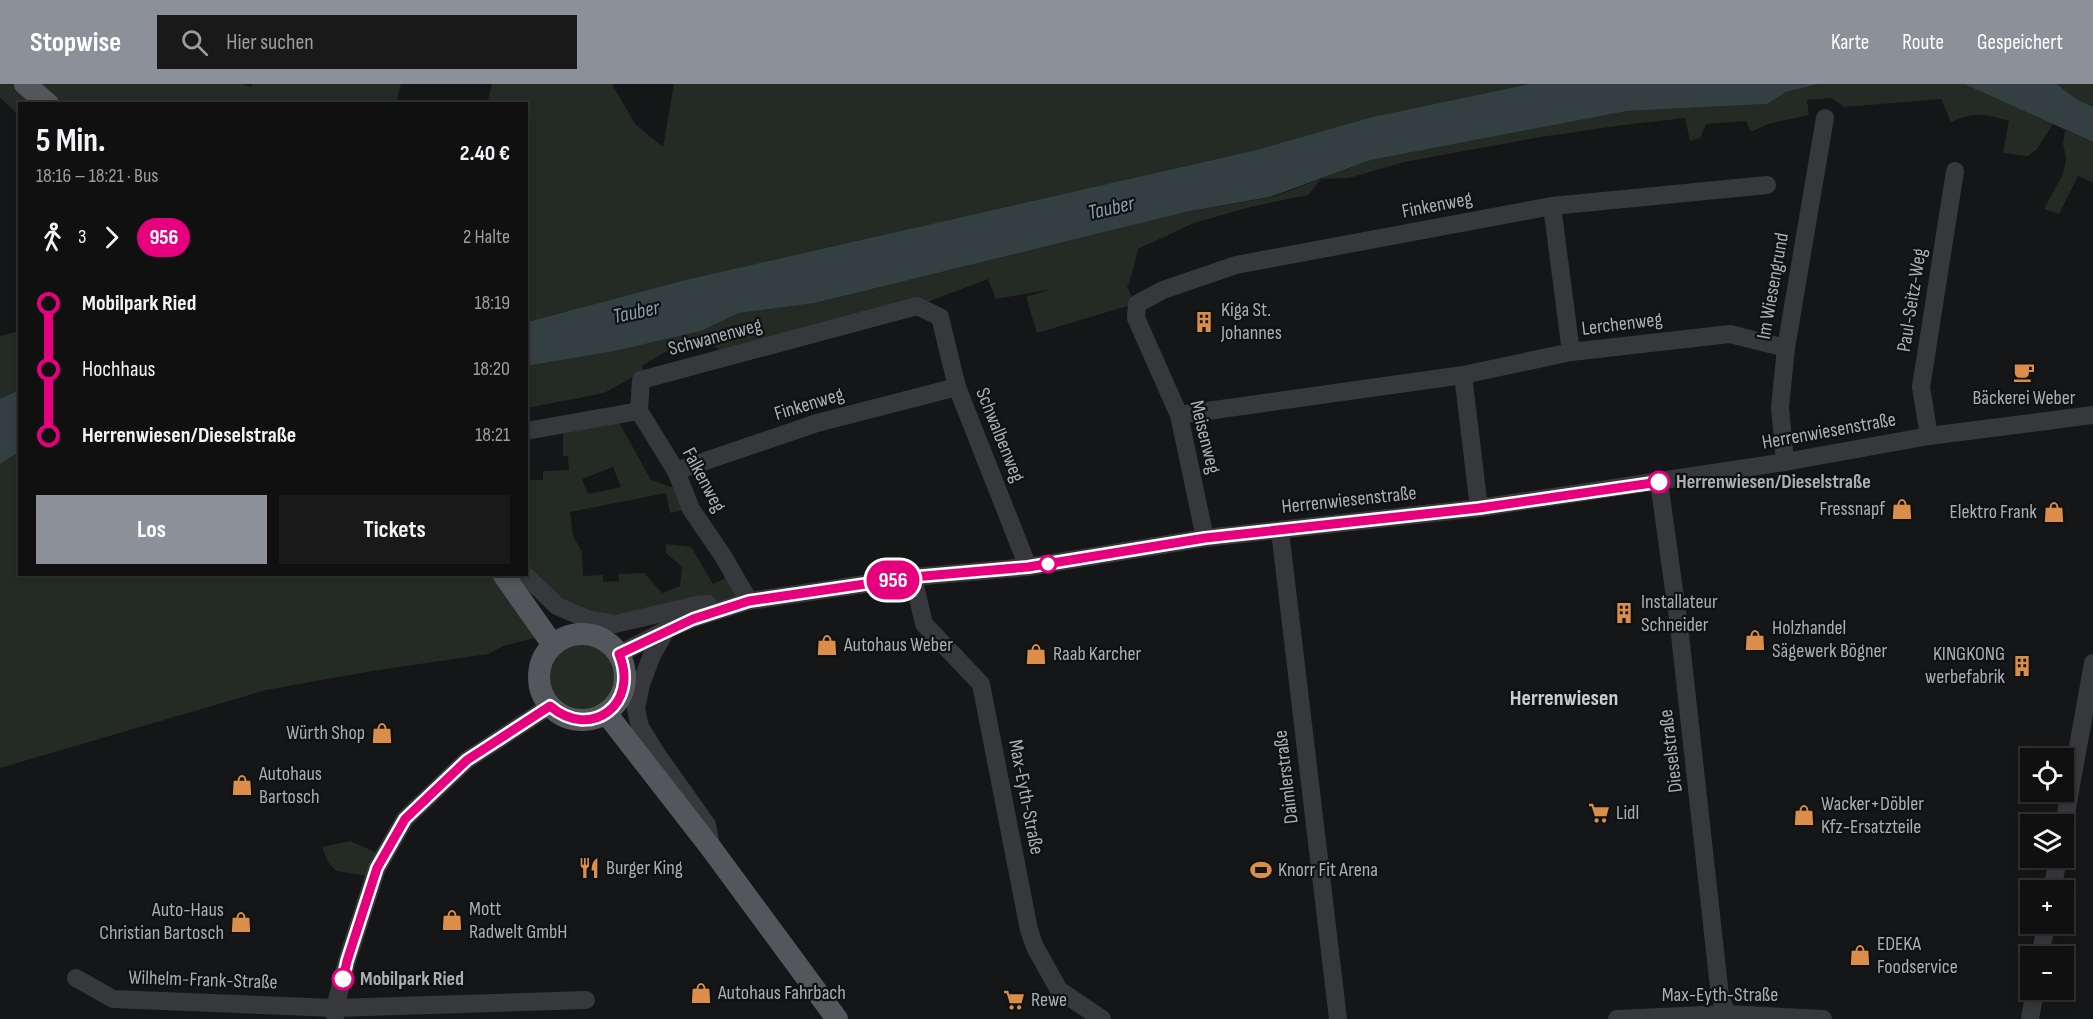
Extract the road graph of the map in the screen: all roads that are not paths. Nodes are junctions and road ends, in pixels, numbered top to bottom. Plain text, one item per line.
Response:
1 (25, 84) edge
2 (46, 102) edge
3 (1825, 118) dead end
4 (1955, 171) dead end
5 (1767, 185) dead end
6 (1552, 206) junction
7 (940, 317) joint
8 (1136, 318) joint
9 (1786, 348) junction
10 (1571, 352) junction
11 (1463, 375) junction
12 (957, 387) junction
13 (639, 411) junction
14 (1179, 415) junction
15 (2093, 415) edge
16 (528, 431) edge
17 (1929, 436) junction
18 (1785, 462) junction
19 (676, 471) junction
20 (1659, 482) junction
21 (1479, 508) junction
22 (1280, 531) junction
23 (1205, 538) junction
24 (1028, 567) junction
25 (504, 576) edge
26 (526, 576) edge
27 (913, 577) junction
28 (749, 601) junction
29 (666, 630) junction
30 (553, 645) junction
31 (619, 654) junction
32 (2093, 663) edge
33 (550, 706) junction
34 (606, 713) junction
35 (2066, 814) edge
36 (711, 848) junction
37 (76, 978) dead end
38 (586, 1000) dead end
39 (2033, 1000) edge
40 (335, 1013) edge
41 (1727, 1014) junction
42 (837, 1019) edge
43 (1102, 1019) edge
44 (1338, 1019) edge
45 (1617, 1019) edge
46 (1823, 1019) edge
47 (2030, 1019) edge

1 - 2 main road
3 - 9 street, Im Wiesengrund
4 - 17 street, Paul-Seitz-Weg
5 - 6 street, Finkenweg
6 - 8 street, Finkenweg
6 - 10 street
7 - 12 street, Schwalbenweg
7 - 13 street, Schwanenweg
8 - 14 street, Meisenweg
9 - 10 street, Lerchenweg
9 - 18 street, Im Wiesengrund
10 - 11 street, Lerchenweg
11 - 14 street, Lerchenweg
11 - 21 street
12 - 19 street, Finkenweg
12 - 24 street, Schwalbenweg
13 - 16 street
13 - 19 street, Falkenweg
14 - 23 street, Meisenweg
15 - 17 street, Herrenwiesenstraße
17 - 18 street, Herrenwiesenstraße
18 - 20 street, Herrenwiesenstraße
19 - 28 street, Falkenweg
20 - 21 street, Herrenwiesenstraße
20 - 41 street, Dieselstraße
21 - 22 street, Herrenwiesenstraße
22 - 23 street, Herrenwiesenstraße
22 - 44 street, Daimlerstraße
23 - 24 street, Herrenwiesenstraße
24 - 27 street, Herrenwiesenstraße
25 - 30 main road
26 - 28 street
27 - 28 street, Herrenwiesenstraße
27 - 43 street, Max-Eyth-Straße
28 - 29 street, Herrenwiesenstraße
29 - 31 street, Herrenwiesenstraße
29 - 36 street
30 - 31 main road
30 - 33 main road
31 - 34 main road
32 - 35 street
33 - 34 main road
33 - 40 street
34 - 36 main road
36 - 42 main road
37 - 40 street, Wilhelm-Frank-Straße
38 - 40 street, Wilhelm-Frank-Straße
39 - 47 street
41 - 45 street, Max-Eyth-Straße
41 - 46 street, Max-Eyth-Straße

